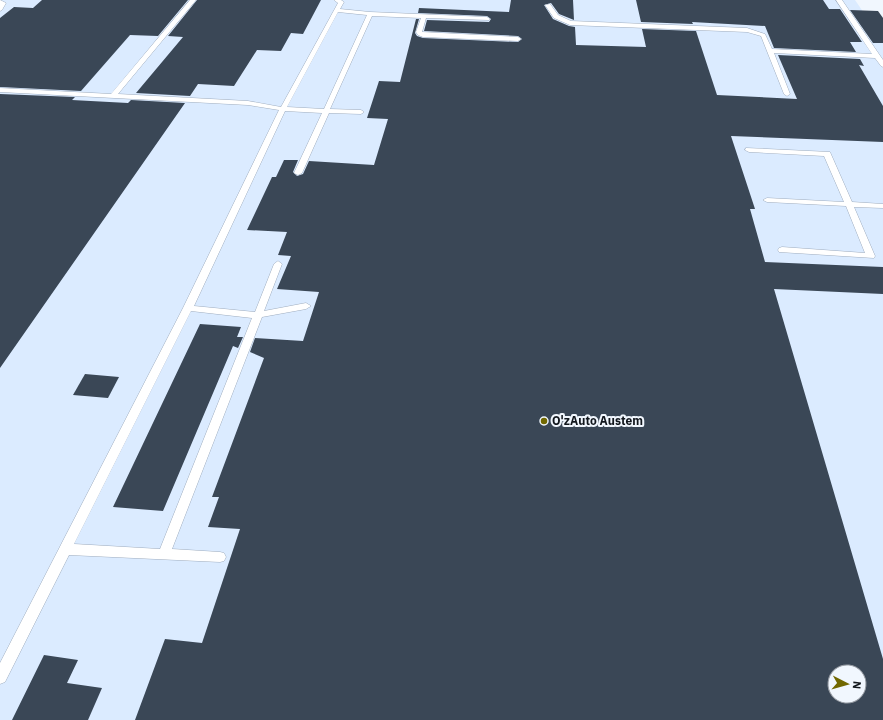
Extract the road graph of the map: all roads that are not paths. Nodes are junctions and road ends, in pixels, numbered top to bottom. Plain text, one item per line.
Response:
1 (194, 0) edge
2 (337, 0) edge
3 (839, 0) edge
4 (0, 2) edge
5 (548, 5) dead end
6 (0, 9) edge
7 (336, 10) junction
8 (370, 14) junction
9 (424, 16) junction
10 (487, 19) dead end
11 (518, 39) dead end
12 (770, 51) junction
13 (877, 56) junction
14 (883, 65) edge
15 (0, 90) edge
16 (787, 94) dead end
17 (114, 95) junction
18 (283, 109) junction
19 (326, 111) junction
20 (360, 112) dead end
21 (749, 150) dead end
22 (298, 173) dead end
23 (767, 200) dead end
24 (849, 205) junction
25 (883, 206) edge
26 (782, 250) dead end
27 (278, 264) dead end
28 (306, 306) dead end
29 (188, 308) junction
30 (258, 315) junction
31 (65, 549) junction
32 (164, 554) junction
33 (220, 557) dead end
34 (0, 676) edge

1 - 17 lane
2 - 7 lane
3 - 13 lane
4 - 6 lane
5 - 12 lane
7 - 8 lane
7 - 18 lane
8 - 9 lane
8 - 19 lane
9 - 10 lane
9 - 11 lane
12 - 13 lane
12 - 16 lane
13 - 14 lane
15 - 17 lane
17 - 18 lane
18 - 19 lane
18 - 29 lane
19 - 20 lane
19 - 22 lane
21 - 24 lane
23 - 24 lane
24 - 25 lane
24 - 26 lane
27 - 30 lane
28 - 30 lane
29 - 30 lane
29 - 31 lane
30 - 32 lane
31 - 32 lane
31 - 34 lane
32 - 33 lane

